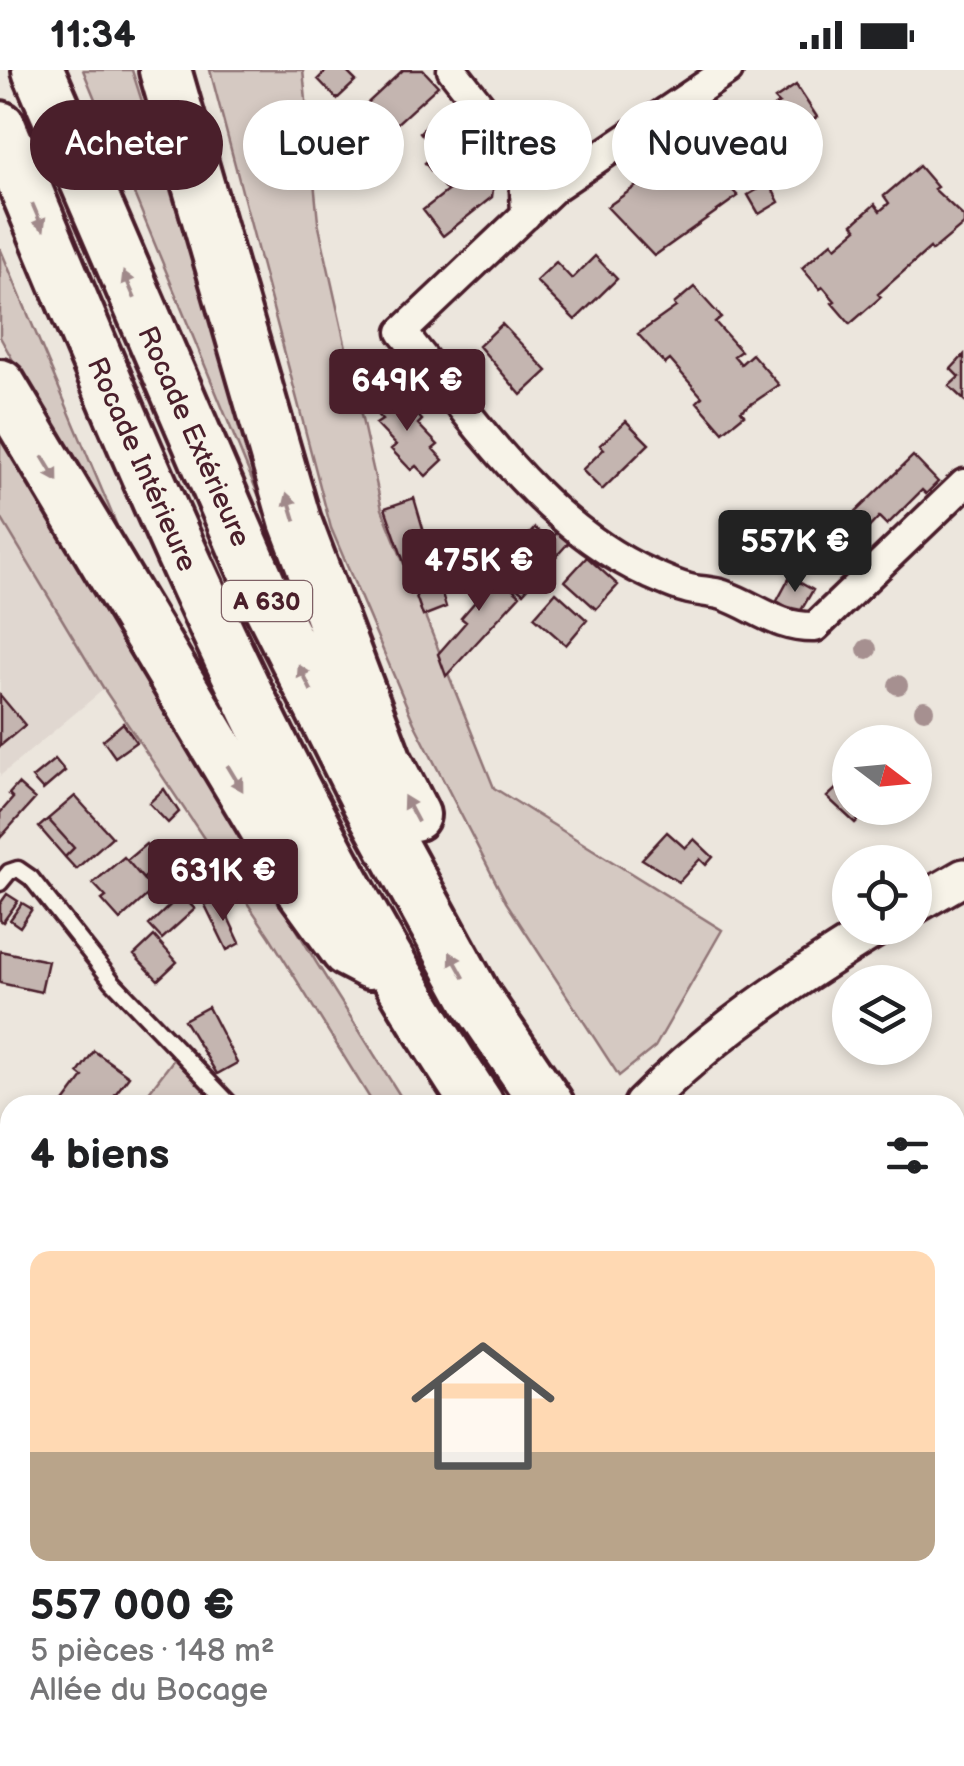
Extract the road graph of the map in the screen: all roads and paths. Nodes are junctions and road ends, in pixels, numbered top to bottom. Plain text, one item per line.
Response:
1 (38, 70) edge
2 (165, 70) edge
3 (452, 70) edge
4 (728, 70) edge
5 (0, 128) edge
6 (526, 215) junction
7 (0, 385) edge
8 (964, 484) edge
9 (964, 877) edge
10 (0, 884) edge
11 (932, 895) edge
12 (852, 945) edge
13 (398, 978) junction
14 (653, 1094) edge
15 (220, 1095) edge
16 (472, 1095) edge
17 (541, 1095) edge
18 (578, 1095) edge

17 -> 1 highway, Rocade Extérieure / A 630
18 -> 2 highway
3 - 6 street
4 - 6 street
5 -> 13 highway, Rocade Intérieure / A 630
6 - 8 street
7 -> 13 highway
9 - 11 street
10 - 15 lane
12 - 14 street
13 - 16 highway, Rocade Intérieure / A 630

